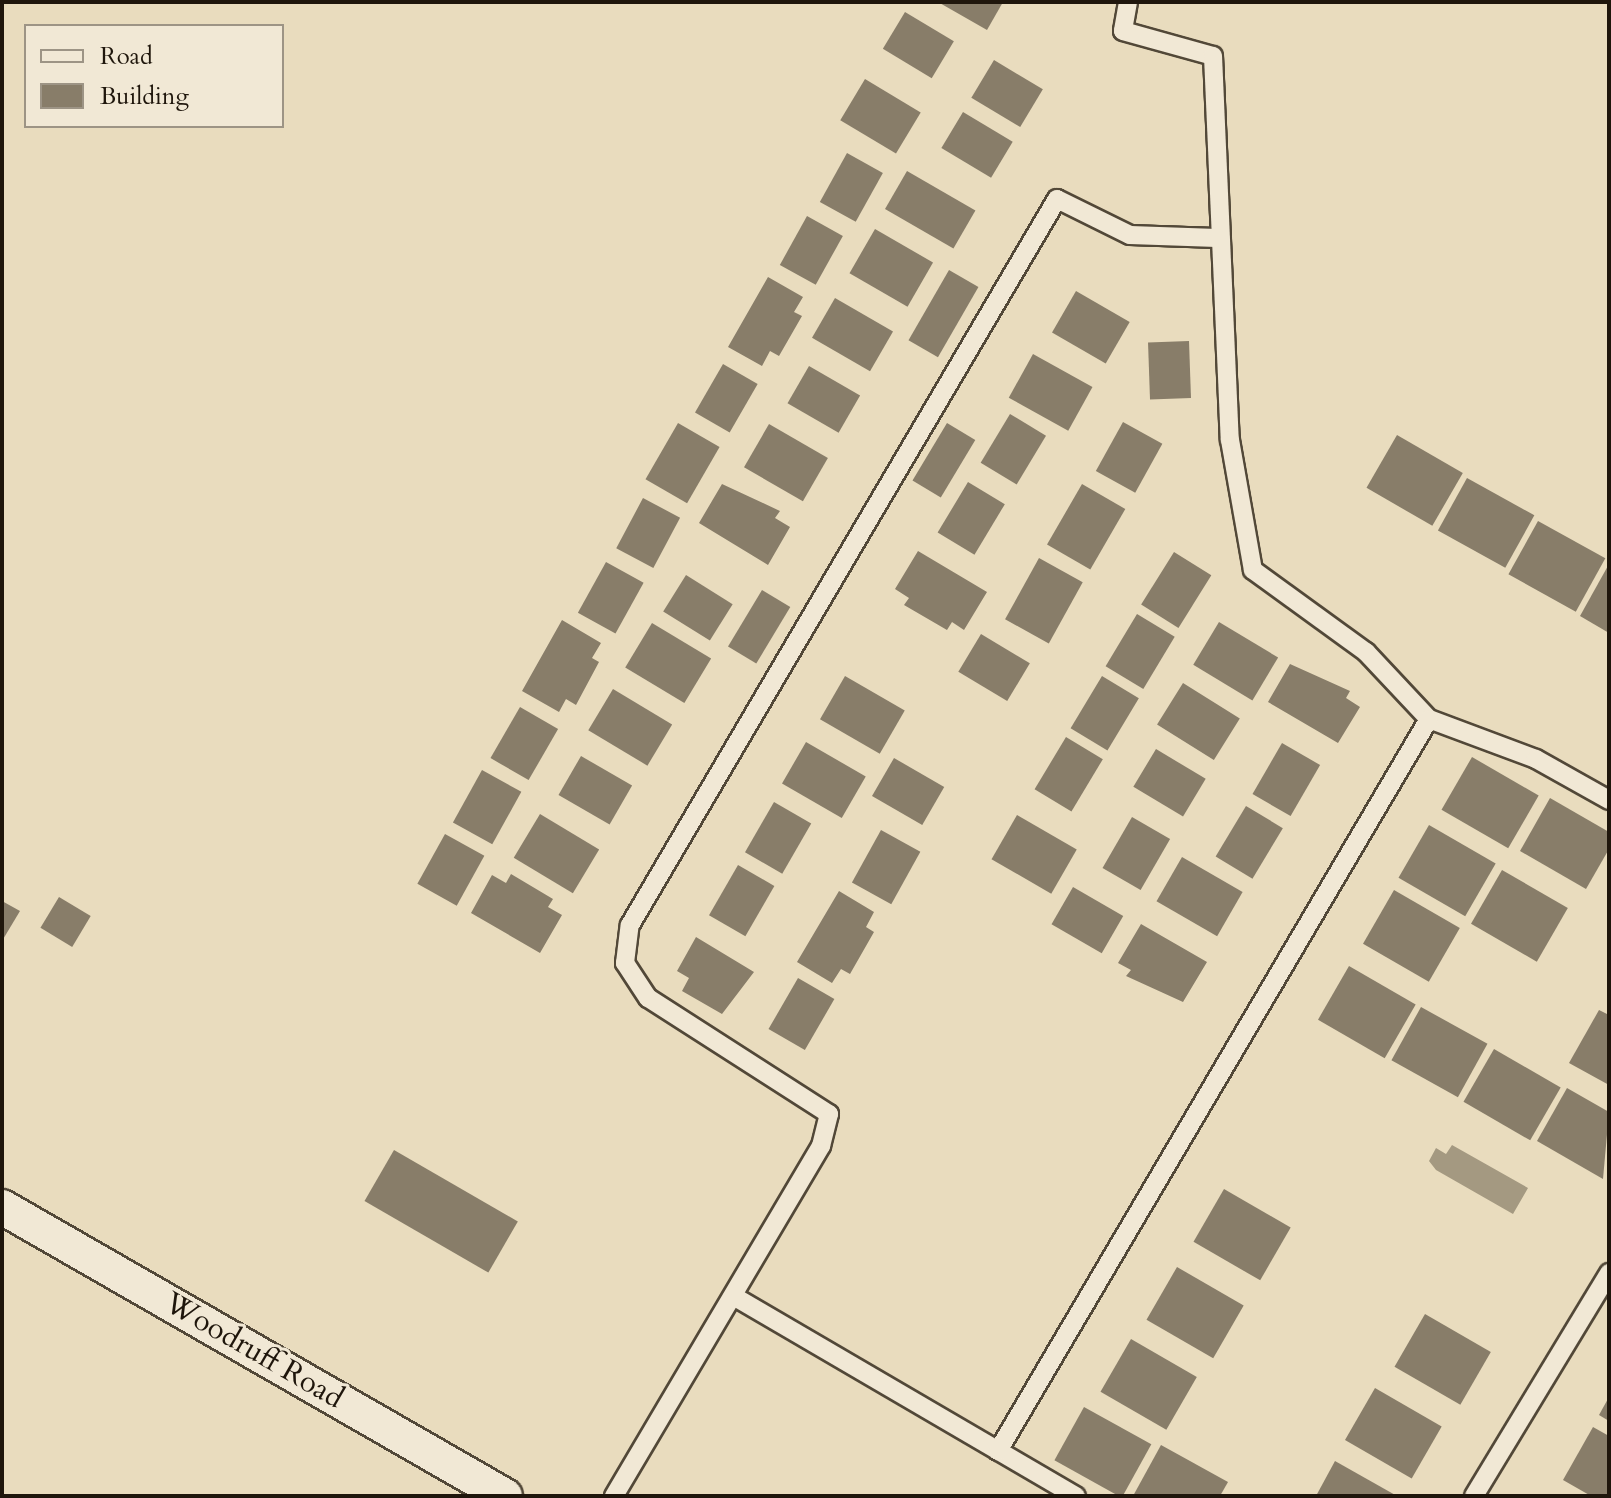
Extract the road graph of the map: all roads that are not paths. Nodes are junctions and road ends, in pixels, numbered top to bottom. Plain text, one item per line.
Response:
1 (1128, 2) edge
2 (1217, 238) junction
3 (1429, 719) junction
4 (1609, 800) edge
5 (2, 1207) edge
6 (1609, 1274) edge
7 (735, 1297) junction
8 (998, 1451) junction
9 (505, 1496) edge
10 (614, 1496) edge
11 (1076, 1496) edge
12 (1474, 1496) edge

1 - 2 lane
2 - 3 lane
2 - 7 lane
3 - 4 lane
3 - 8 lane
5 - 9 street, Woodruff Road
6 - 12 lane
7 - 8 lane
7 - 10 lane
8 - 11 lane

